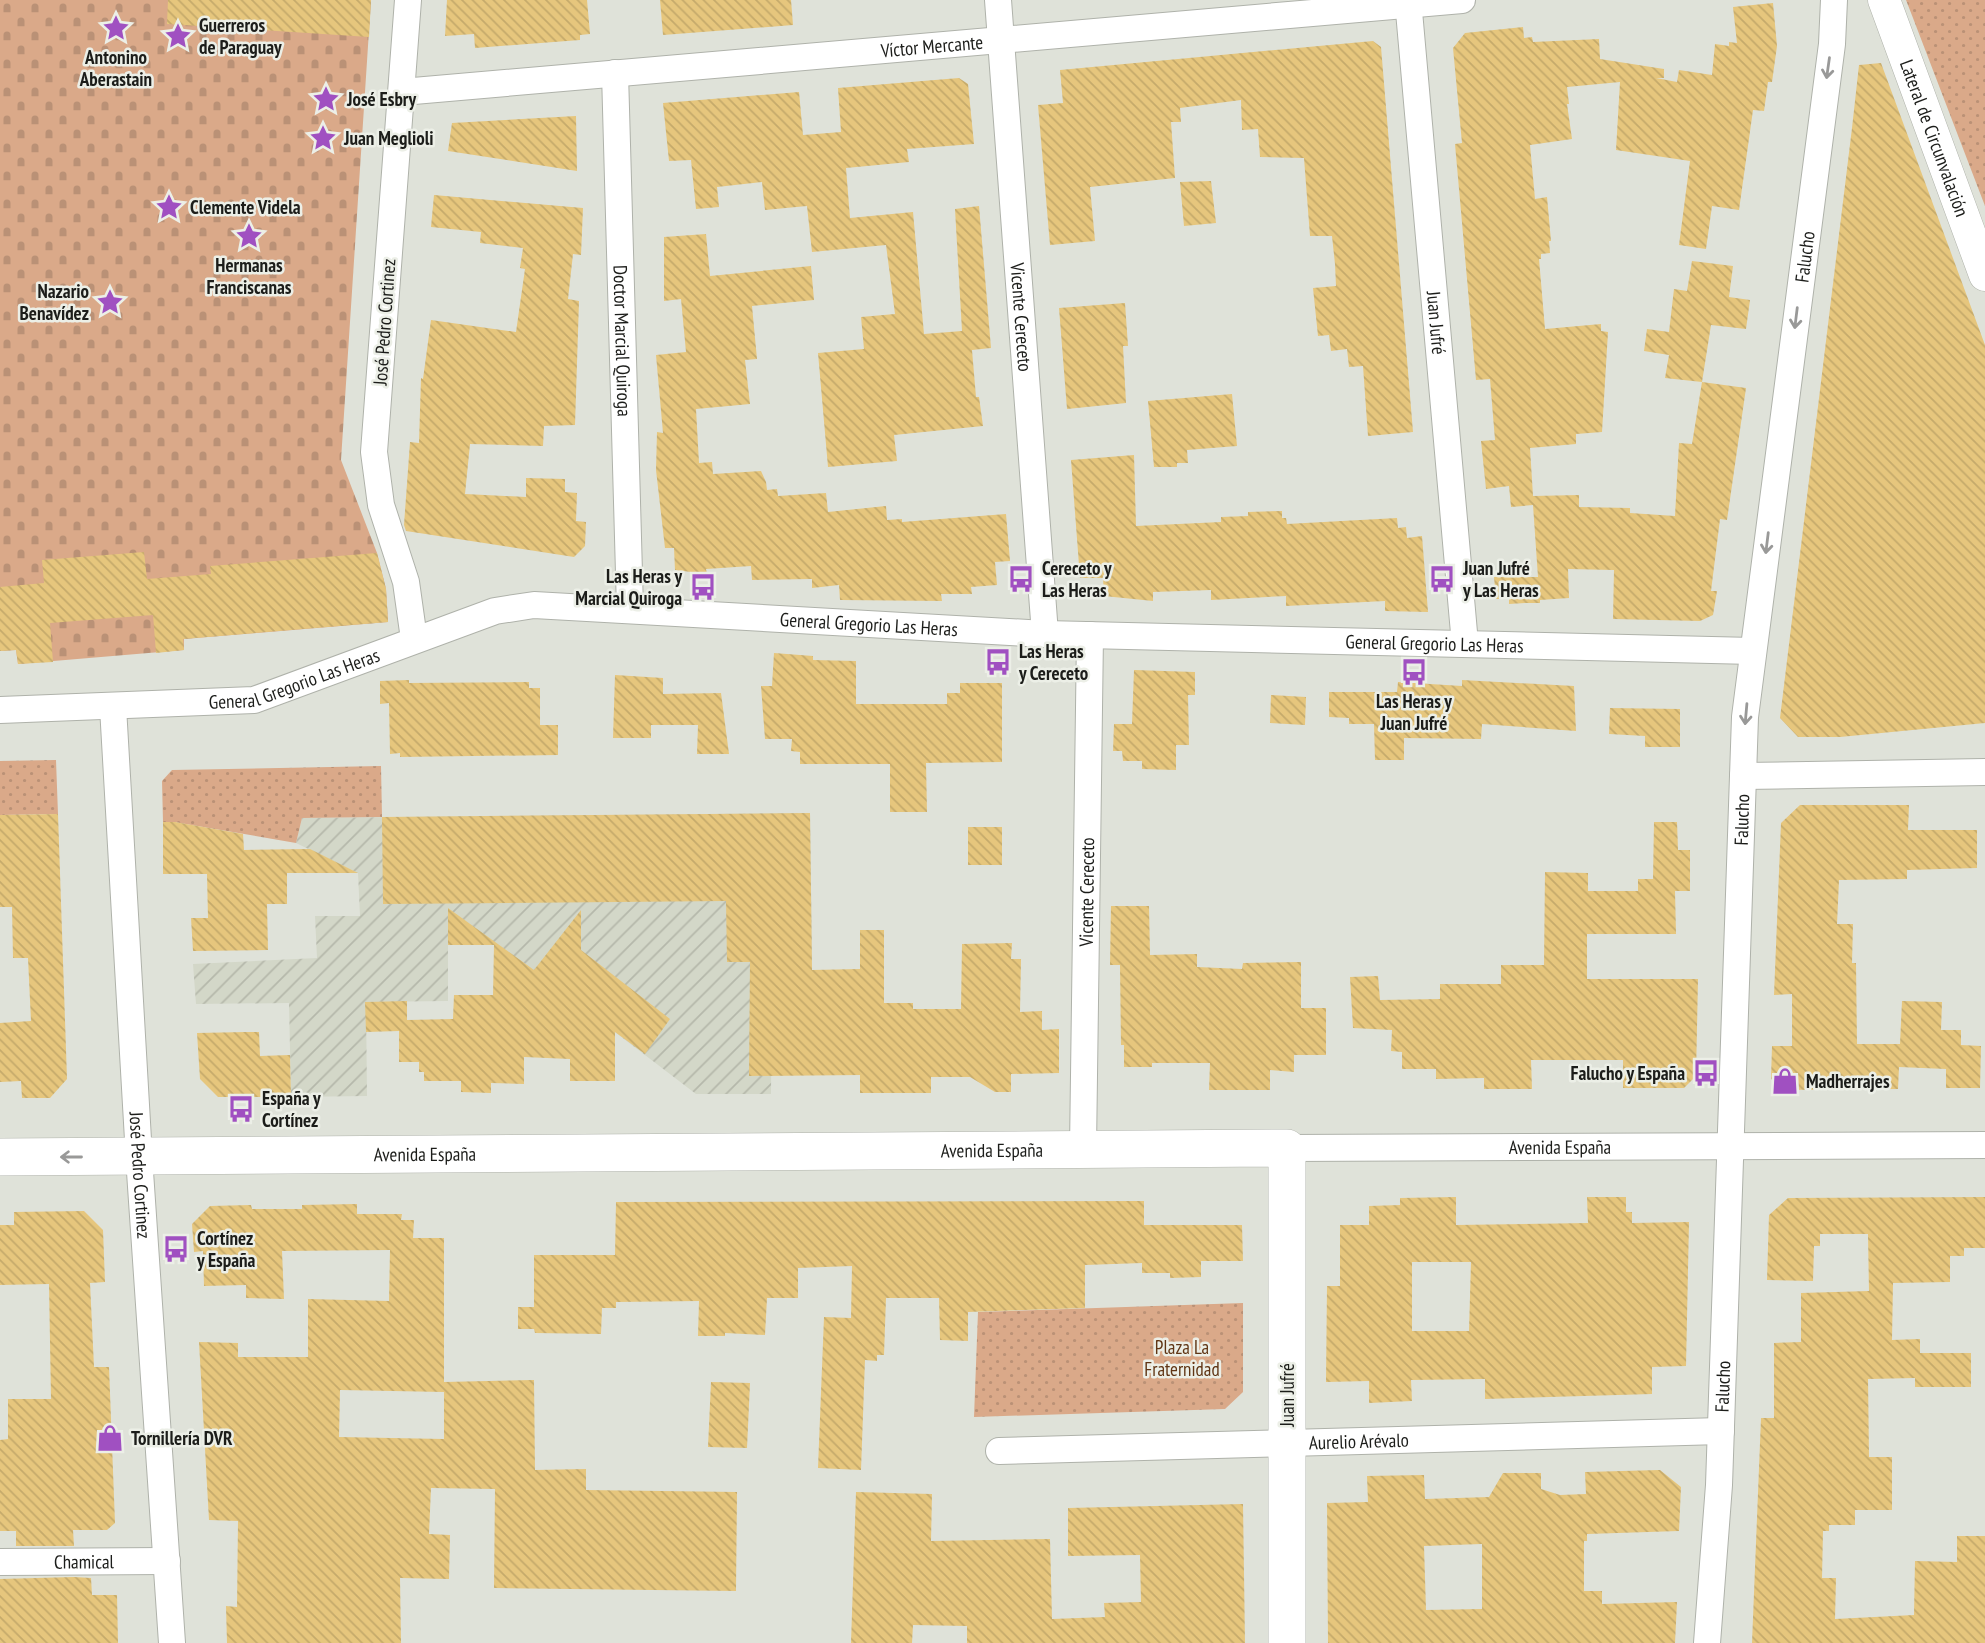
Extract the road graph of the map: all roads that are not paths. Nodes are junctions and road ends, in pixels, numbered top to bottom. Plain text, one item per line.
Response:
1 (408, 0) edge
2 (998, 0) edge
3 (1462, 0) edge
4 (1834, 0) edge
5 (1884, 0) edge
6 (1408, 2) edge
7 (1001, 40) junction
8 (615, 73) junction
9 (402, 92) junction
10 (1985, 275) edge
11 (630, 609) junction
12 (1045, 634) junction
13 (1090, 635) junction
14 (414, 639) junction
15 (1465, 644) junction
16 (1753, 651) junction
17 (113, 707) junction
18 (0, 709) edge
19 (1985, 772) edge
20 (1742, 776) junction
21 (1985, 1144) edge
22 (1730, 1146) junction
23 (1287, 1148) junction
24 (1083, 1149) junction
25 (0, 1157) edge
26 (139, 1157) junction
27 (1721, 1431) junction
28 (1287, 1443) junction
29 (999, 1451) dead end
30 (167, 1561) junction
31 (0, 1562) edge
32 (172, 1643) edge
33 (1287, 1643) edge
34 (1707, 1643) edge

1 - 9 street, José Pedro Cortinez
2 - 7 street, Vicente Cereceto
3 - 6 street, Víctor Mercante
4 -> 16 street, Falucho
5 - 10 street, Lateral de Circunvalación
6 - 7 street, Víctor Mercante
6 - 15 street, Juan Jufré
7 - 8 street, Víctor Mercante
7 - 12 street, Vicente Cereceto
8 - 9 street, Víctor Mercante
8 - 11 street, Doctor Marcial Quiroga
9 - 14 street, José Pedro Cortinez
11 - 12 street, General Gregorio Las Heras
11 - 14 street, General Gregorio Las Heras
12 - 13 street, General Gregorio Las Heras
13 - 15 street, General Gregorio Las Heras
13 - 24 street, Vicente Cereceto
14 - 17 street, General Gregorio Las Heras
15 - 16 street, General Gregorio Las Heras
16 -> 20 street, Falucho
17 - 18 street, General Gregorio Las Heras
17 - 26 street, José Pedro Cortinez
19 - 20 street
20 - 22 street, Falucho
21 - 22 street, Avenida España
22 - 23 street, Avenida España
22 - 27 street, Falucho
23 - 24 main road, Avenida España
23 - 28 main road, Juan Jufré
24 - 26 main road, Avenida España
26 -> 25 main road, Avenida España
26 - 30 street, José Pedro Cortinez
27 - 28 street, Aurelio Arévalo
27 - 34 street, Falucho
28 - 29 street, Aurelio Arévalo
28 - 33 main road, Juan Jufré
30 - 31 street, Chamical
30 - 32 street, José Pedro Cortinez

